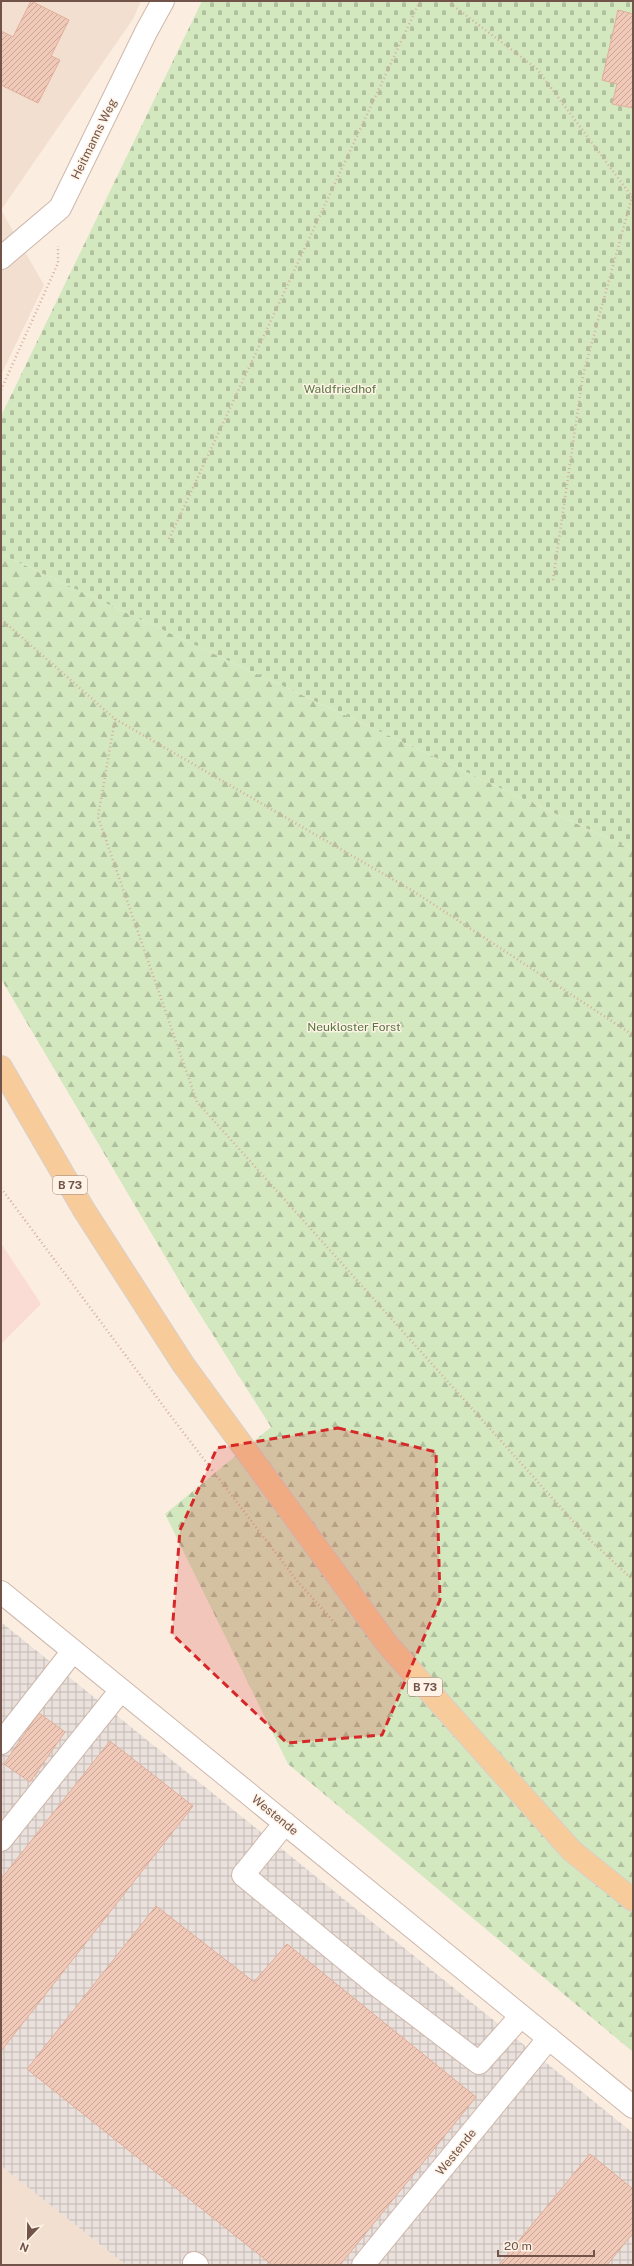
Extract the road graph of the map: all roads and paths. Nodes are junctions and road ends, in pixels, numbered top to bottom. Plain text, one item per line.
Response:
1 (163, 1) edge
2 (420, 1) edge
3 (447, 1) edge
4 (632, 196) edge
5 (60, 208) junction
6 (1, 258) edge
7 (1, 390) edge
8 (169, 538) dead end
9 (553, 580) dead end
10 (1, 619) edge
11 (115, 719) junction
12 (633, 1035) edge
13 (1, 1067) edge
14 (633, 1580) edge
15 (1, 1592) edge
16 (73, 1650) junction
17 (121, 1690) junction
18 (1, 1743) edge
19 (285, 1823) junction
20 (1, 1840) edge
21 (633, 1900) edge
22 (521, 2016) junction
23 (549, 2038) junction
24 (633, 2107) edge
25 (363, 2265) edge

1 - 5 street, Heitmanns Weg
2 - 8 path
3 - 4 path
4 - 9 path
5 - 6 street, Heitmanns Weg
5 - 7 path
10 - 11 path
11 - 12 path
11 - 14 path
13 - 21 main road, B 73
15 - 16 street, Westende
16 - 17 street, Westende
16 - 18 street
17 - 19 street, Westende
17 - 20 street
19 - 22 street, Westende
19 - 22 street
22 - 23 street, Westende
23 - 24 street, Westende
23 - 25 street, Westende

